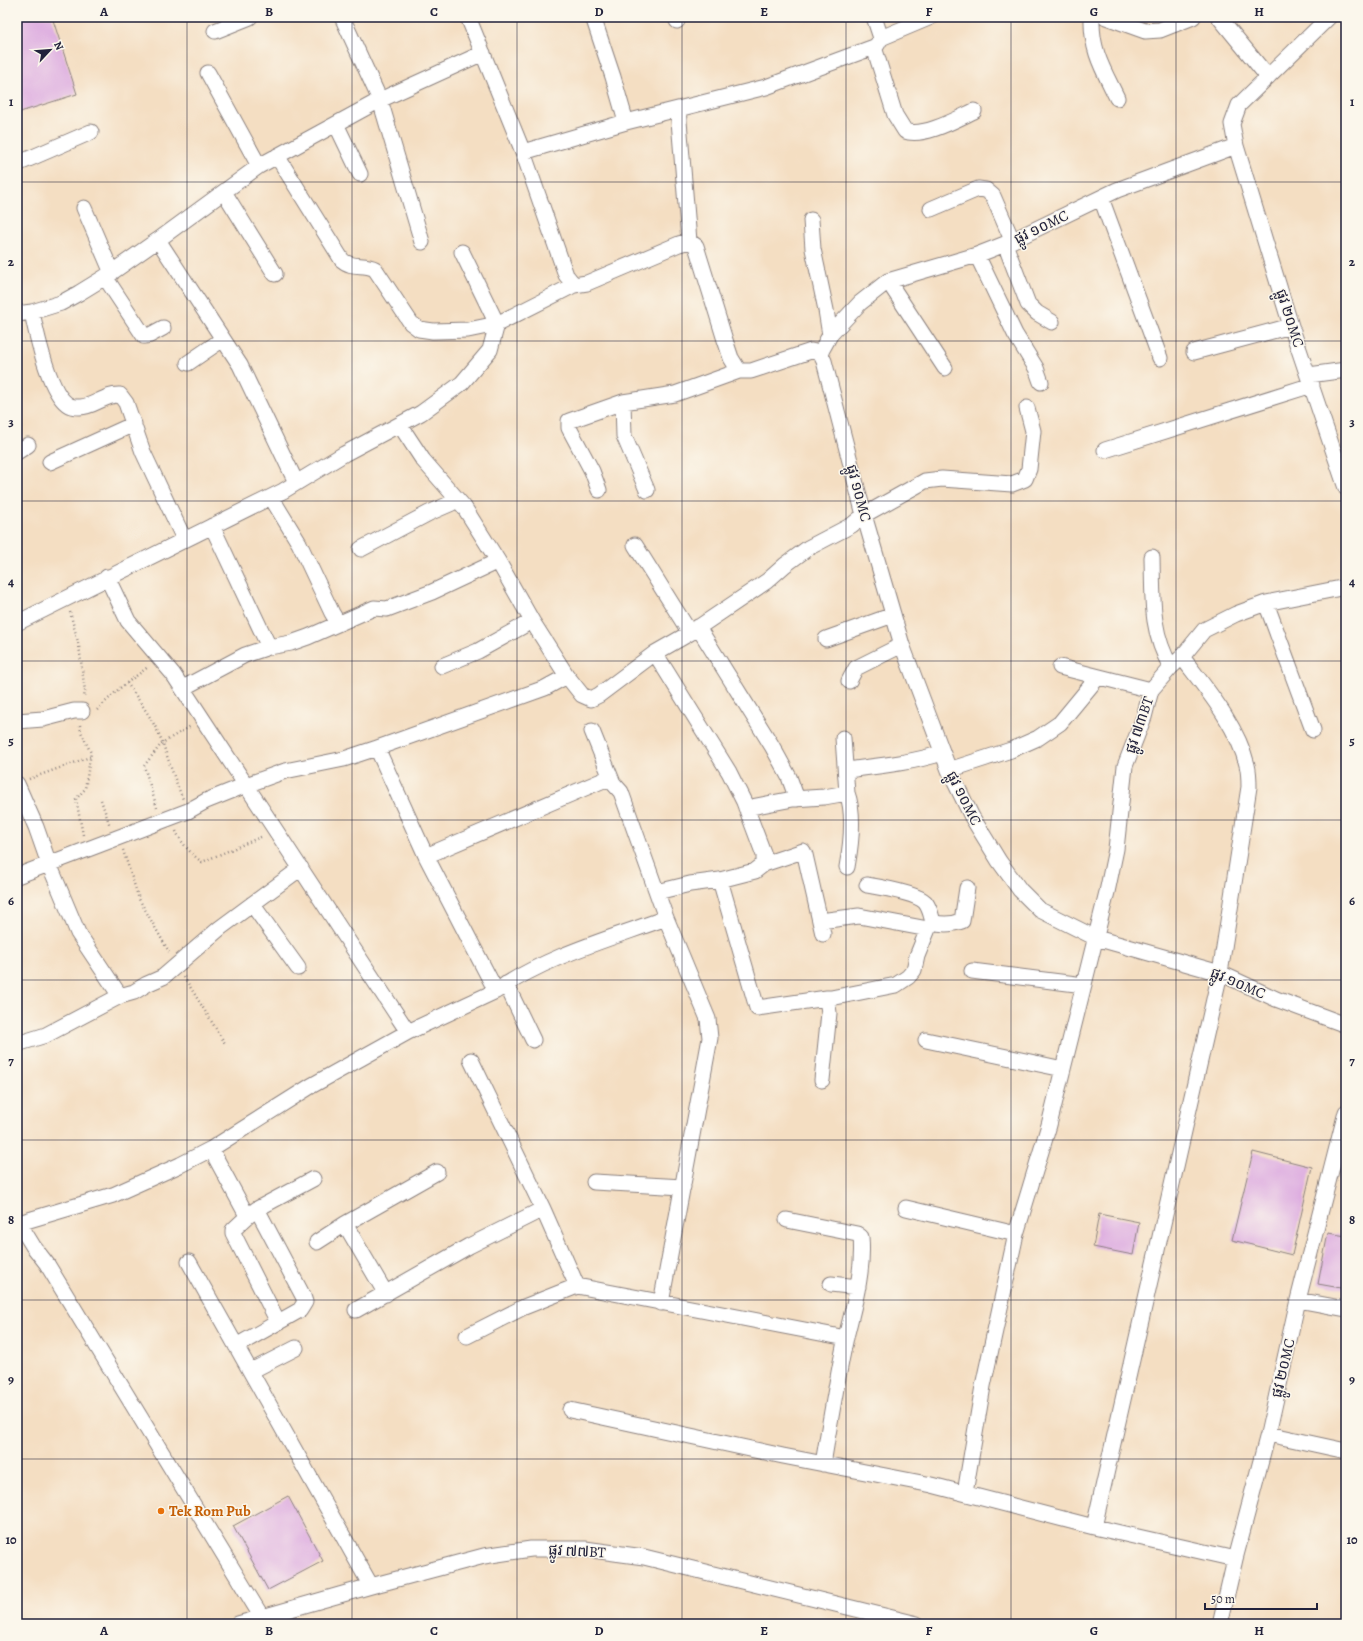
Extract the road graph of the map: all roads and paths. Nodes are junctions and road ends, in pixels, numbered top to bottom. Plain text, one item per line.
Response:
1 (250, 17) edge
2 (342, 17) edge
3 (468, 17) edge
4 (593, 17) edge
5 (874, 17) edge
6 (931, 17) edge
7 (1092, 17) edge
8 (1106, 17) edge
9 (1193, 17) edge
10 (1220, 17) edge
11 (1329, 17) edge
12 (215, 31) dead end
13 (878, 42) junction
14 (483, 53) junction
15 (208, 72) dead end
16 (1268, 77) junction
17 (1117, 98) dead end
18 (380, 100) junction
19 (678, 109) junction
20 (974, 112) dead end
21 (626, 122) junction
22 (336, 124) junction
23 (91, 132) dead end
24 (1236, 146) junction
25 (523, 152) junction
26 (277, 156) junction
27 (17, 164) edge
28 (259, 166) junction
29 (360, 174) dead end
30 (224, 192) junction
31 (1101, 198) junction
32 (84, 208) dead end
33 (931, 209) dead end
34 (811, 220) dead end
35 (158, 240) junction
36 (689, 241) junction
37 (422, 242) dead end
38 (1009, 242) junction
39 (462, 252) dead end
40 (977, 255) junction
41 (275, 274) dead end
42 (108, 275) junction
43 (888, 282) junction
44 (574, 286) junction
45 (32, 312) junction
46 (17, 314) edge
47 (1052, 322) dead end
48 (497, 324) junction
49 (1291, 326) junction
50 (163, 328) dead end
51 (830, 335) junction
52 (223, 339) junction
53 (1194, 352) dead end
54 (820, 353) junction
55 (1160, 358) dead end
56 (188, 364) dead end
57 (945, 368) dead end
58 (1346, 370) edge
59 (739, 371) junction
60 (1310, 380) junction
61 (1042, 382) dead end
62 (623, 402) junction
63 (1027, 408) dead end
64 (134, 424) junction
65 (400, 425) junction
66 (1105, 450) dead end
67 (50, 462) dead end
68 (1343, 466) edge
69 (298, 482) junction
70 (1346, 488) edge
71 (599, 490) dead end
72 (647, 490) dead end
73 (271, 497) junction
74 (458, 499) junction
75 (864, 515) junction
76 (212, 526) junction
77 (184, 539) junction
78 (635, 545) dead end
79 (361, 549) dead end
80 (1152, 557) dead end
81 (498, 561) junction
82 (107, 577) junction
83 (1346, 587) edge
84 (1266, 603) junction
85 (893, 615) junction
86 (532, 621) junction
87 (17, 623) edge
88 (338, 623) junction
89 (694, 630) junction
90 (826, 639) dead end
91 (902, 645) junction
92 (268, 647) junction
93 (655, 653) junction
94 (159, 657) junction
95 (1176, 662) junction
96 (442, 666) dead end
97 (1060, 667) dead end
98 (567, 676) junction
99 (1098, 677) junction
100 (849, 681) dead end
101 (127, 683) junction
102 (183, 688) junction
103 (1151, 690) junction
104 (82, 711) joint
105 (203, 719) junction
106 (17, 721) edge
107 (1313, 730) dead end
108 (592, 731) dead end
109 (843, 738) dead end
110 (162, 743) junction
111 (377, 748) junction
112 (942, 753) junction
113 (90, 757) dead end
114 (846, 770) junction
115 (949, 770) junction
116 (21, 782) edge
117 (613, 783) junction
118 (246, 785) junction
119 (847, 793) junction
120 (796, 799) junction
121 (101, 800) dead end
122 (746, 808) junction
123 (188, 811) junction
124 (166, 818) junction
125 (276, 830) junction
126 (117, 839) junction
127 (426, 856) junction
128 (49, 864) junction
129 (764, 864) junction
130 (847, 867) dead end
131 (301, 868) junction
132 (17, 876) edge
133 (720, 880) junction
134 (866, 885) dead end
135 (967, 888) dead end
136 (657, 892) junction
137 (252, 904) junction
138 (666, 918) junction
139 (930, 926) junction
140 (1096, 938) junction
141 (177, 965) junction
142 (298, 968) dead end
143 (972, 970) dead end
144 (1220, 973) junction
145 (1084, 985) junction
146 (501, 988) junction
147 (120, 996) junction
148 (827, 998) junction
149 (1346, 1025) edge
150 (408, 1032) junction
151 (533, 1040) dead end
152 (926, 1040) dead end
153 (17, 1044) edge
154 (226, 1045) dead end
155 (471, 1060) dead end
156 (1063, 1069) junction
157 (822, 1080) dead end
158 (1346, 1112) edge
159 (211, 1149) junction
160 (437, 1172) dead end
161 (314, 1179) dead end
162 (594, 1182) dead end
163 (683, 1187) junction
164 (906, 1208) dead end
165 (543, 1209) junction
166 (253, 1212) junction
167 (787, 1220) dead end
168 (18, 1221) edge
169 (345, 1224) junction
170 (1016, 1234) junction
171 (317, 1242) dead end
172 (189, 1262) dead end
173 (831, 1284) dead end
174 (577, 1286) junction
175 (858, 1287) junction
176 (386, 1294) junction
177 (1298, 1300) junction
178 (661, 1303) junction
179 (1346, 1309) edge
180 (356, 1310) dead end
181 (278, 1322) junction
182 (467, 1336) dead end
183 (846, 1338) junction
184 (236, 1346) junction
185 (296, 1348) dead end
186 (251, 1371) junction
187 (570, 1410) dead end
188 (1268, 1434) junction
189 (1346, 1451) edge
190 (823, 1464) junction
191 (964, 1493) junction
192 (1094, 1527) junction
193 (1235, 1559) junction
194 (371, 1586) junction
195 (264, 1621) edge
196 (238, 1624) edge
197 (916, 1624) edge
198 (1220, 1624) edge

1 - 12 street
2 - 18 street
3 - 14 street
4 - 21 street
5 - 13 street
6 - 13 street
7 - 17 street
8 - 9 street
10 - 16 street
11 - 16 street
13 - 19 street
13 - 20 street
14 - 18 street
14 - 25 street
15 - 28 street
16 - 24 street
18 - 22 street
18 - 37 street
19 - 21 street
19 - 36 street
21 - 25 street
22 - 26 street
22 - 29 street
23 - 27 street
24 - 31 street, ផ្លូវ ១០MC
24 - 49 street, ផ្លូវ ២០MC
25 - 44 street
26 - 28 street
26 - 48 street
28 - 30 street
30 - 35 street
30 - 41 street
31 - 38 street, ផ្លូវ ១០MC
31 - 55 street
32 - 42 street
33 - 38 street
34 - 51 street
35 - 42 street
35 - 52 street
36 - 44 street
36 - 59 street
38 - 40 street, ផ្លូវ ១០MC
38 - 47 street
39 - 48 street
40 - 43 street, ផ្លូវ ១០MC
40 - 61 street
42 - 45 street
42 - 50 street
43 - 51 street, ផ្លូវ ១០MC
43 - 57 street
44 - 48 street
45 - 46 street
45 - 64 street
48 - 65 street
49 - 53 street
49 - 60 street, ផ្លូវ ២០MC
51 - 54 street, ផ្លូវ ១០MC
52 - 56 street
52 - 69 street
54 - 59 street
54 - 75 street, ផ្លូវ ១០MC
58 - 60 street
59 - 62 street
60 - 66 street
60 - 68 street, ផ្លូវ ២០MC
62 - 71 street
62 - 72 street
63 - 75 street
64 - 67 street
64 - 77 street
65 - 69 street
65 - 74 street
68 - 70 street, ផ្លូវ ២០MC
69 - 73 street
73 - 76 street
73 - 88 street
74 - 79 street
74 - 81 street
75 - 85 street, ផ្លូវ ១០MC
75 - 89 street
76 - 77 street
76 - 92 street
77 - 82 street
78 - 89 street
80 - 95 street
81 - 86 street
81 - 88 street
82 - 87 street
82 - 94 street
83 - 84 street, ផ្លូវ ៧៣BT
84 - 95 street, ផ្លូវ ៧៣BT
84 - 107 street
85 - 90 street
85 - 91 street, ផ្លូវ ១០MC
86 - 96 street
86 - 98 street
88 - 92 street
89 - 93 street
89 - 120 street
91 - 100 street
91 - 112 street, ផ្លូវ ១០MC
92 - 102 street
93 - 98 street
93 - 122 street
94 - 101 path
94 - 102 street
95 - 103 street, ផ្លូវ ៧៣BT
95 - 144 street
97 - 99 street
98 - 111 street
99 - 103 street
99 - 115 street
101 - 104 path
101 - 110 path
102 - 105 street
103 - 140 street, ផ្លូវ ៧៣BT
104 - 106 street
105 - 110 path
105 - 118 street
108 - 117 street
109 - 114 street
110 - 123 path
110 - 124 path
111 - 118 street
111 - 127 street
112 - 114 street
112 - 115 street, ផ្លូវ ១០MC
113 - 116 path
114 - 119 street
115 - 140 street, ផ្លូវ ១០MC
116 - 128 street
117 - 127 street
117 - 136 street
118 - 123 street
118 - 125 street
119 - 120 street
119 - 130 street
120 - 122 street
121 - 126 path
122 - 129 street
123 - 124 street
124 - 125 path
124 - 126 street
125 - 131 street
126 - 128 street
126 - 141 path
127 - 146 street
128 - 132 street
128 - 147 street
129 - 133 street
129 - 139 street
131 - 137 street
131 - 150 street
133 - 136 street
133 - 148 street
134 - 139 street
135 - 139 street
136 - 138 street
137 - 141 street
137 - 142 street
138 - 146 street
138 - 163 street
139 - 148 street
140 - 144 street, ផ្លូវ ១០MC
140 - 145 street, ផ្លូវ ៧៣BT
141 - 147 street
141 - 154 path
143 - 145 street
144 - 149 street, ផ្លូវ ១០MC
144 - 192 street
145 - 156 street, ផ្លូវ ៧៣BT
146 - 150 street
146 - 151 street
147 - 153 street
148 - 157 street
150 - 159 street
152 - 156 street
155 - 165 street
156 - 170 street, ផ្លូវ ៧៣BT
158 - 177 street, ផ្លូវ ២០MC
159 - 166 street
159 - 168 street
160 - 169 street
161 - 166 street
162 - 163 street
163 - 178 street
164 - 170 street
165 - 174 street
165 - 176 street
166 - 181 street
166 - 181 street
167 - 175 street
168 - 195 street
169 - 171 street
169 - 176 street
170 - 191 street, ផ្លូវ ៧៣BT
172 - 184 street
173 - 175 street
174 - 178 street
174 - 182 street
175 - 183 street
176 - 180 street
177 - 179 street
177 - 188 street, ផ្លូវ ២០MC
178 - 183 street
181 - 184 street
183 - 190 street
184 - 186 street
185 - 186 street
186 - 194 street
187 - 190 street
188 - 189 street
188 - 193 street, ផ្លូវ ២០MC
190 - 191 street
191 - 192 street
192 - 193 street
193 - 198 street, ផ្លូវ ២០MC
194 - 195 street, ផ្លូវ ៧៧BT
194 - 197 street, ផ្លូវ ៧៧BT
195 - 196 street, ផ្លូវ ៧៧BT

